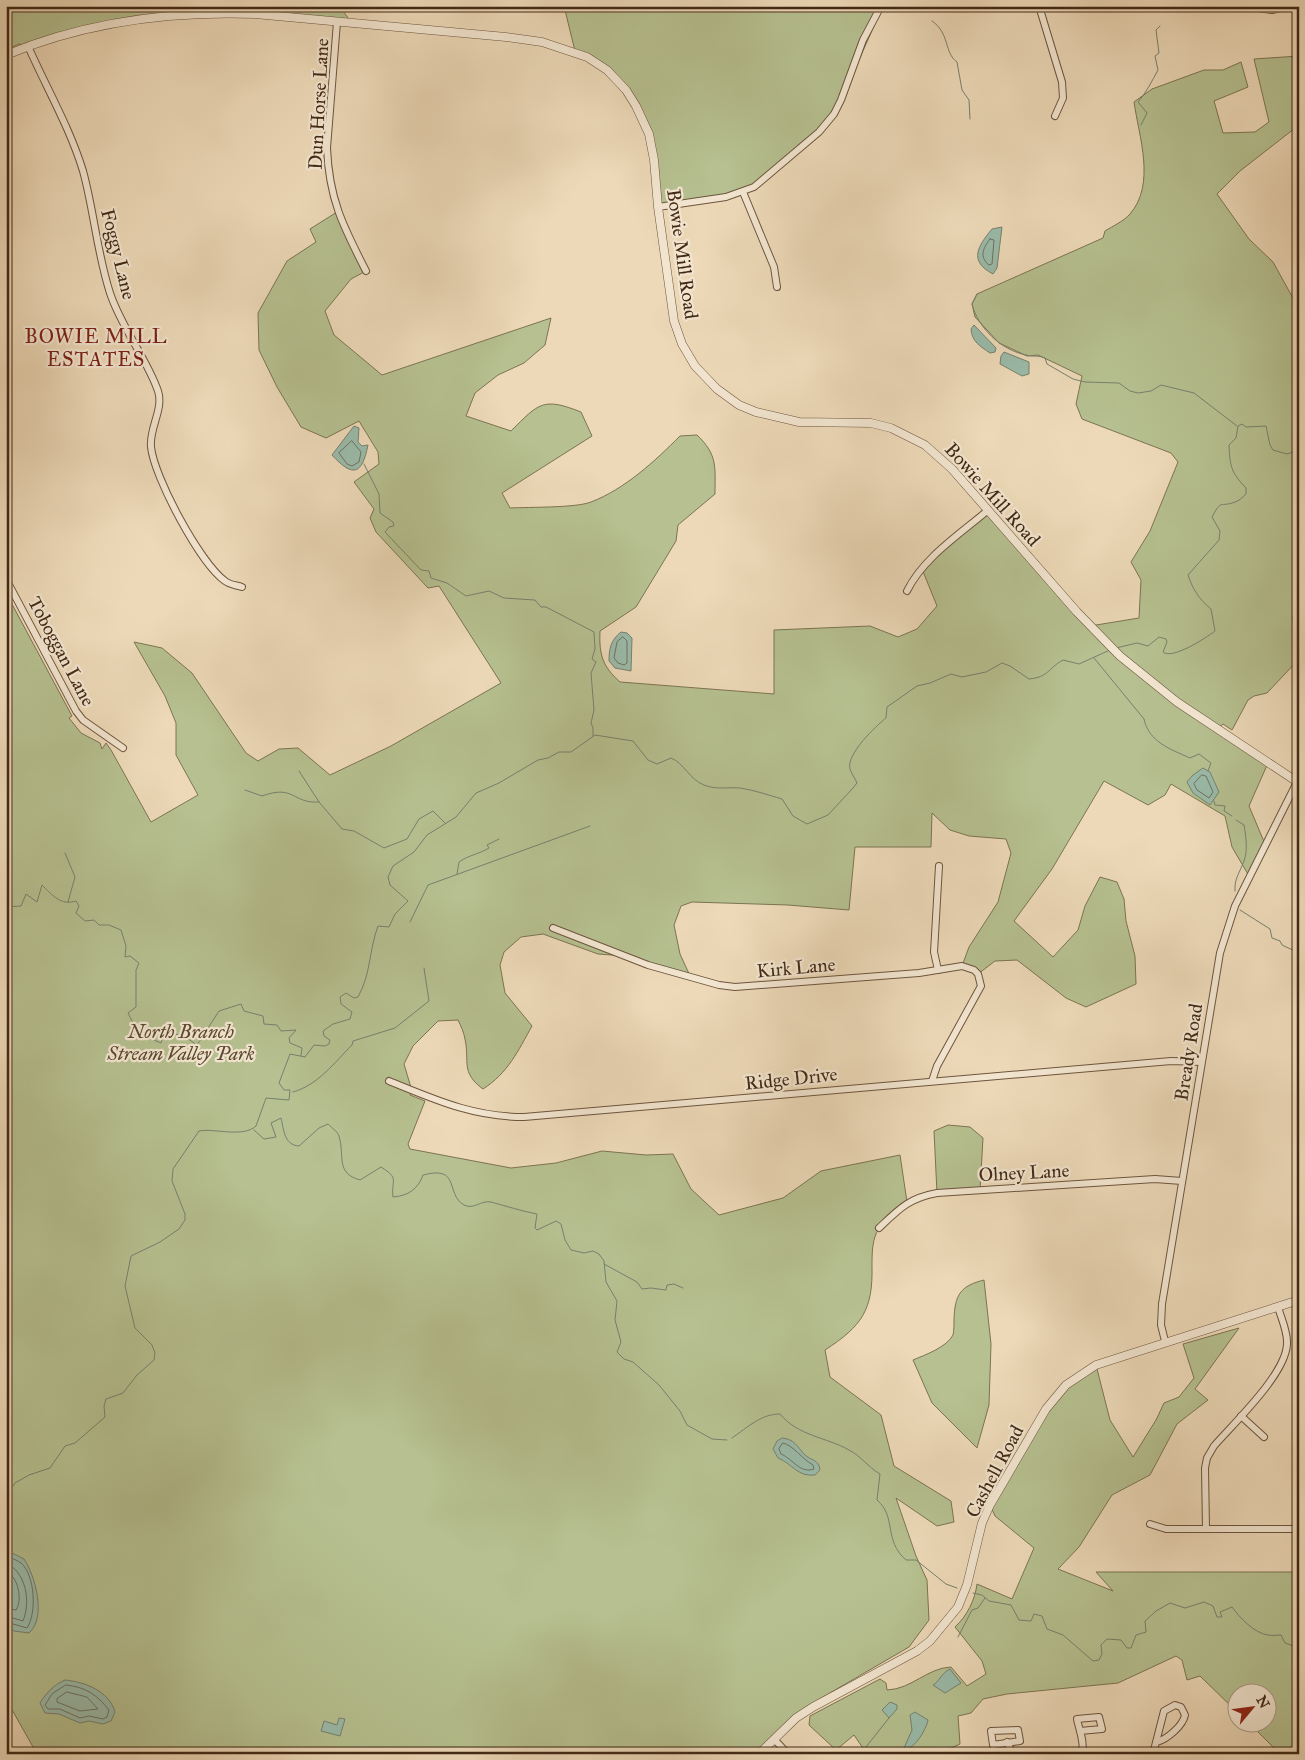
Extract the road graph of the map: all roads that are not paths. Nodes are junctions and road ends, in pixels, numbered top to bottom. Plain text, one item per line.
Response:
1 (881, 6) edge
2 (1039, 6) edge
3 (1288, 6) edge
4 (1251, 7) edge
5 (195, 10) edge
6 (337, 22) junction
7 (28, 46) junction
8 (6, 55) edge
9 (1055, 116) dead end
10 (743, 192) junction
11 (658, 207) junction
12 (366, 271) dead end
13 (777, 287) dead end
14 (987, 511) junction
15 (6, 579) edge
16 (242, 587) dead end
17 (907, 591) dead end
18 (123, 748) dead end
19 (1298, 781) edge
20 (939, 866) dead end
21 (553, 928) dead end
22 (938, 970) junction
23 (1201, 1062) junction
24 (389, 1081) dead end
25 (932, 1081) junction
26 (1182, 1181) junction
27 (879, 1228) dead end
28 (1299, 1300) edge
29 (1278, 1306) junction
30 (1165, 1341) junction
31 (1241, 1416) junction
32 (1264, 1437) dead end
33 (1150, 1524) dead end
34 (1206, 1529) junction
35 (1299, 1529) edge
36 (1080, 1732) dead end
37 (774, 1738) junction
38 (1008, 1742) junction
39 (1157, 1742) junction
40 (759, 1754) edge
41 (788, 1754) edge
42 (1013, 1754) edge
43 (1082, 1754) edge
44 (1153, 1754) edge

1 - 10 street
2 - 9 street
3 - 4 street
5 - 6 street, Bowie Mill Road
5 - 7 street, Bowie Mill Road
6 - 11 street, Bowie Mill Road
6 - 12 street, Dun Horse Lane
7 - 8 street, Bowie Mill Road
7 - 16 street, Foggy Lane
10 - 11 street
10 - 13 street
11 - 14 street, Bowie Mill Road
14 - 17 street
14 - 19 street, Bowie Mill Road
15 - 18 street, Toboggan Lane
19 - 23 street, Bready Road
20 - 22 street
21 - 22 street, Kirk Lane
22 - 25 street, Kirk Lane
23 - 25 street, Ridge Drive
23 - 26 street, Bready Road
24 - 25 street, Ridge Drive
26 - 27 street, Olney Lane
26 - 30 street, Bready Road
28 - 29 street, Cashell Road
29 - 30 street, Cashell Road
29 - 31 street
30 - 37 street, Cashell Road
31 - 32 street
31 - 34 street
33 - 34 street
34 - 35 street
36 - 43 street
37 - 40 street, Cashell Road
37 - 41 street
38 - 38 street
38 - 42 street
39 - 39 street
39 - 44 street

